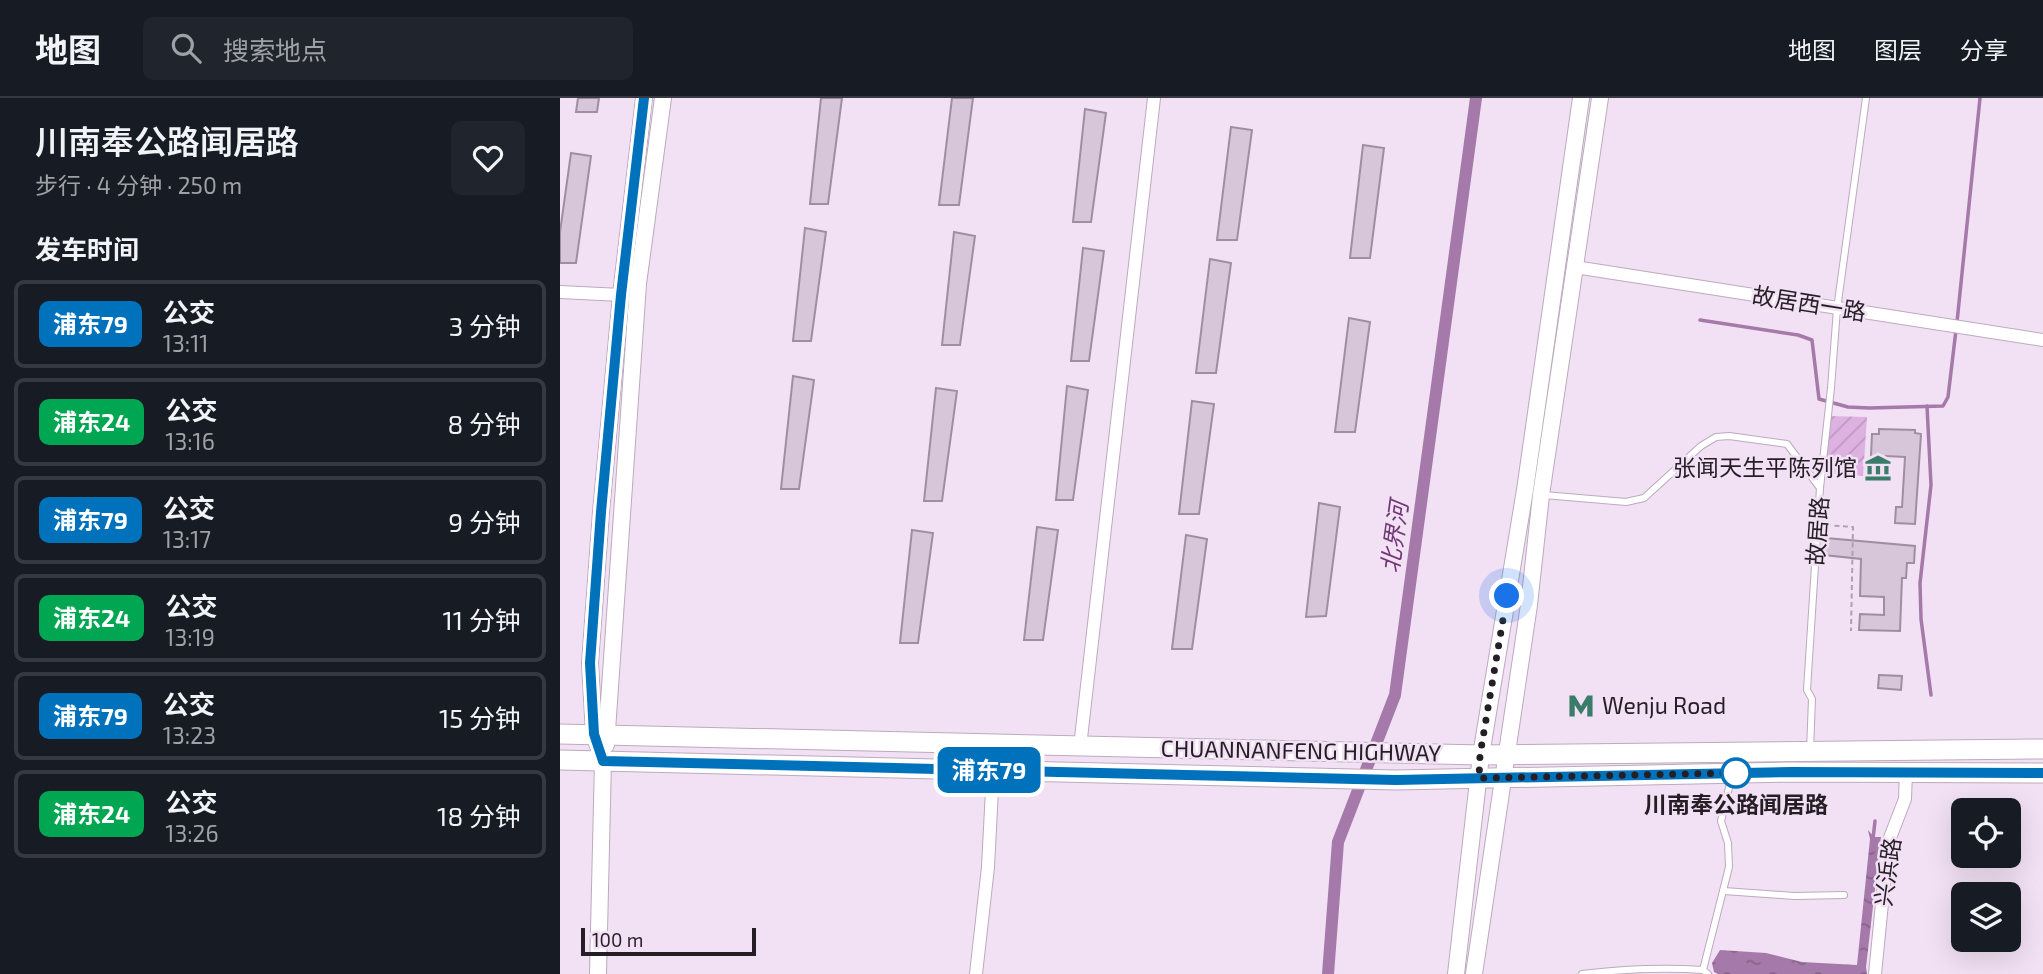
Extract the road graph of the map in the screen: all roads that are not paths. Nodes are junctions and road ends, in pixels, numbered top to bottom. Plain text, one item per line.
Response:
1 (644, 98) edge
2 (663, 98) edge
3 (1154, 98) edge
4 (1581, 98) edge
5 (1600, 98) edge
6 (1866, 98) edge
7 (1575, 267) junction
8 (560, 292) edge
9 (621, 295) junction
10 (1837, 309) junction
11 (2043, 340) edge
12 (1820, 488) junction
13 (1525, 490) junction
14 (1541, 495) junction
15 (560, 734) edge
16 (601, 735) junction
17 (1080, 747) junction
18 (2043, 749) edge
19 (1810, 751) junction
20 (1480, 755) junction
21 (1507, 755) junction
22 (560, 760) edge
23 (603, 761) junction
24 (993, 770) junction
25 (1906, 772) junction
26 (2043, 773) edge
27 (1733, 774) junction
28 (1502, 777) junction
29 (1479, 778) junction
30 (1724, 891) junction
31 (1844, 895) dead end
32 (1705, 972) edge
33 (598, 974) edge
34 (976, 974) edge
35 (1456, 974) edge
36 (1474, 974) edge
37 (1582, 974) edge
38 (1875, 974) edge

1 - 9 main road
2 - 16 main road
3 - 17 street
4 - 13 main road
5 - 7 main road
6 - 10 lane, 故居路
7 - 10 street, 故居西一路
7 - 14 main road
8 - 9 street
9 - 16 main road
10 - 11 street, 故居西一路
10 - 12 lane, 故居路
12 - 14 lane
12 - 19 lane, 故居路
13 - 14 lane
13 - 20 main road
14 - 21 main road
15 - 16 main road, CHUANNANFENG HIGHWAY
16 - 17 main road, CHUANNANFENG HIGHWAY
16 - 23 main road
17 - 20 main road, CHUANNANFENG HIGHWAY
18 - 19 main road, CHUANNANFENG HIGHWAY
19 - 21 main road, CHUANNANFENG HIGHWAY
20 - 21 main road, CHUANNANFENG HIGHWAY
20 - 29 main road
21 - 28 main road
22 - 23 main road, CHUANNANFENG HIGHWAY
23 - 24 main road, CHUANNANFENG HIGHWAY
23 - 33 main road
24 - 29 main road, CHUANNANFENG HIGHWAY
24 - 34 street
25 - 26 main road, CHUANNANFENG HIGHWAY
25 - 27 main road, CHUANNANFENG HIGHWAY
25 - 38 street, 兴浜路
27 - 28 main road, CHUANNANFENG HIGHWAY
27 - 30 lane
28 - 29 main road, CHUANNANFENG HIGHWAY
28 - 36 main road
29 - 35 main road
30 - 31 lane
30 - 32 lane
32 - 37 lane

